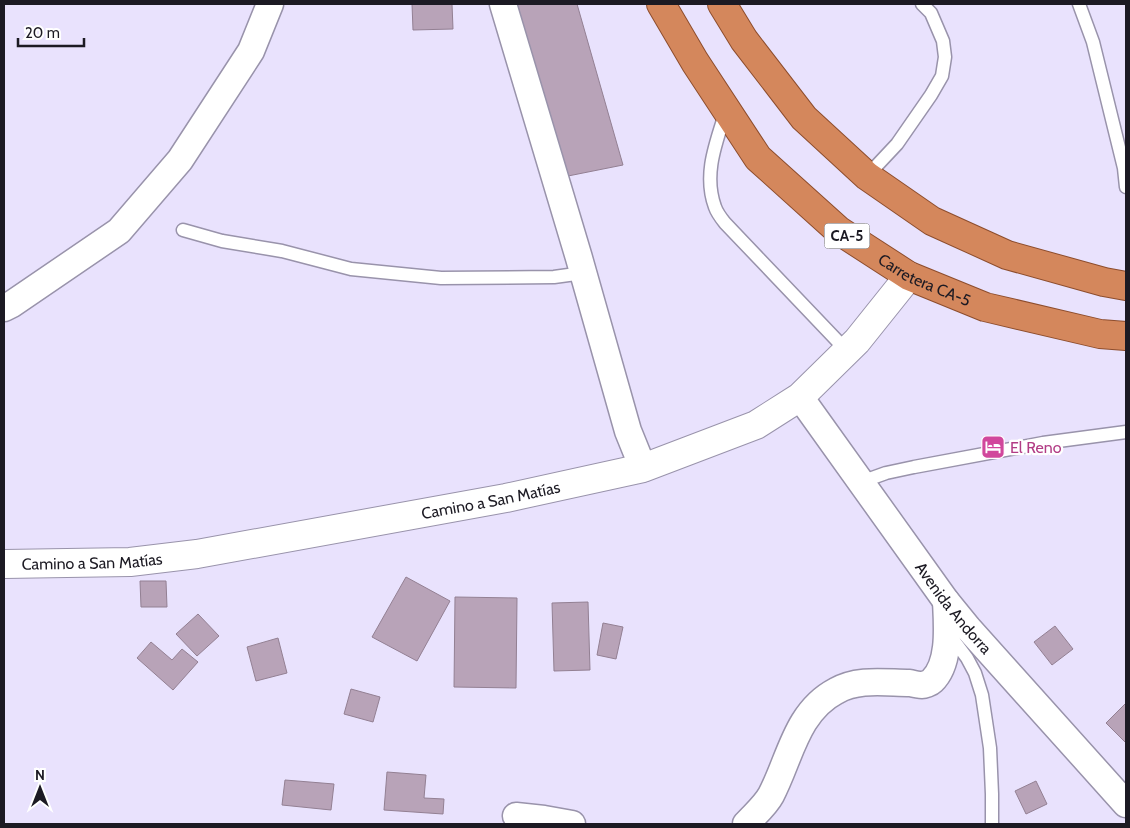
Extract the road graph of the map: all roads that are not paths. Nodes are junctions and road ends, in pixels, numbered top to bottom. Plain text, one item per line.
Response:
1 (270, 4) edge
2 (503, 4) edge
3 (661, 4) edge
4 (722, 4) edge
5 (922, 4) edge
6 (1079, 4) edge
7 (726, 109) junction
8 (867, 176) junction
9 (1126, 187) edge
10 (183, 230) dead end
11 (583, 273) junction
12 (909, 276) junction
13 (1126, 286) edge
14 (4, 308) edge
15 (1126, 336) edge
16 (847, 351) junction
17 (800, 397) junction
18 (1126, 432) edge
19 (643, 468) junction
20 (861, 482) junction
21 (4, 564) edge
22 (946, 601) junction
23 (948, 632) junction
24 (1126, 804) edge
25 (516, 816) dead end
26 (572, 824) edge
27 (746, 824) edge
28 (992, 824) edge

1 - 14 street
2 - 11 street
3 - 7 highway, Carretera CA-5 / CA-5
4 - 8 highway
5 - 8 lane
6 - 9 lane
7 - 12 highway, Carretera CA-5 / CA-5
7 - 16 lane
8 - 13 highway
10 - 11 lane
11 - 19 street
12 - 15 highway, Carretera CA-5 / CA-5
12 - 16 street, Camino a San Matías
16 - 17 street, Camino a San Matías
17 - 19 street, Camino a San Matías
17 - 20 street, Avenida Andorra
18 - 20 lane
19 - 21 street, Camino a San Matías
20 - 22 street, Avenida Andorra
22 - 23 street
22 - 24 street, Avenida Andorra
23 - 27 street
23 - 28 lane
25 - 26 street

